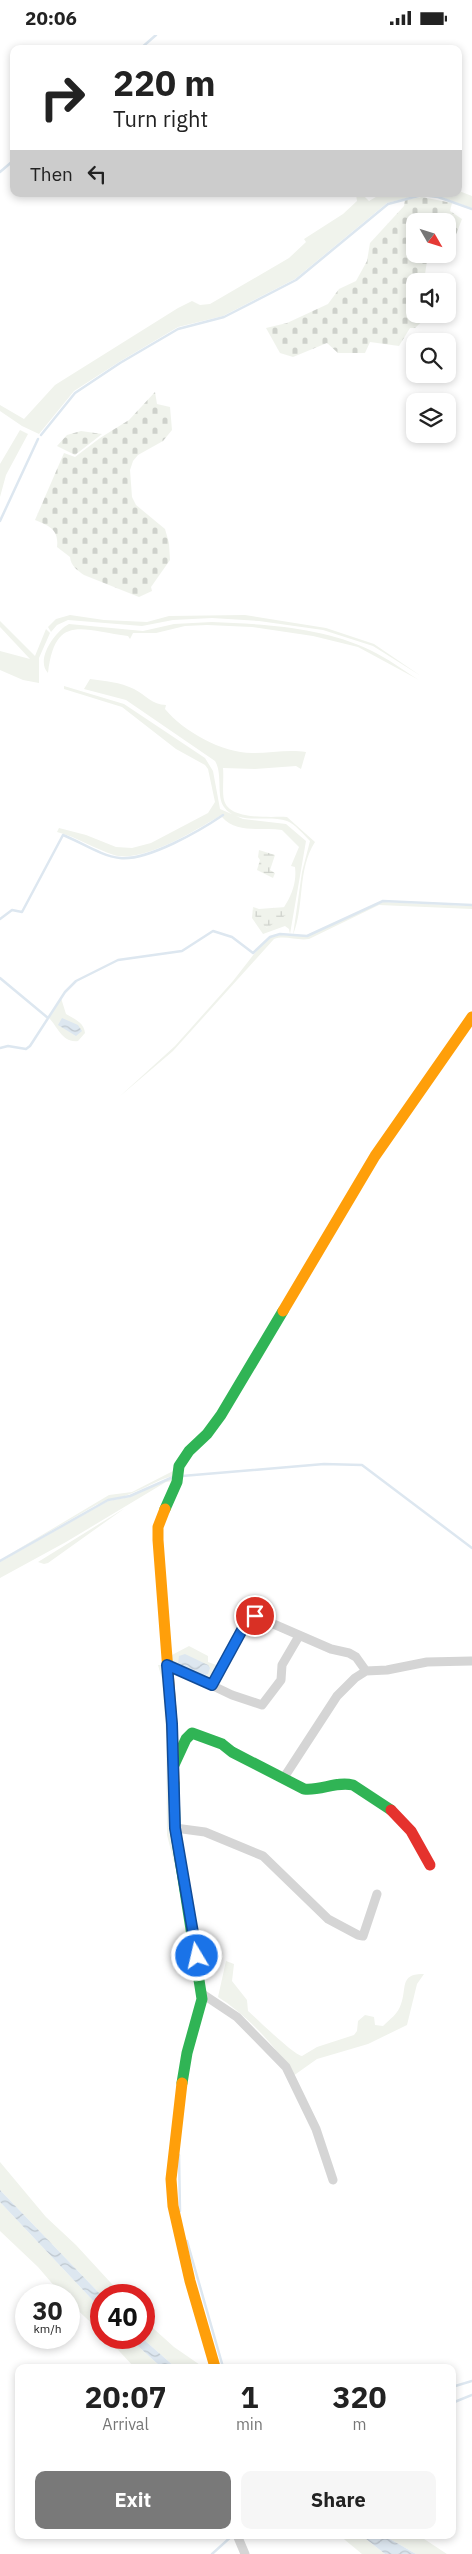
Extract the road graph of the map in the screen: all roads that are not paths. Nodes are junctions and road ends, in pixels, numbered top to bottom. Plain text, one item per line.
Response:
1 (472, 1017) edge
2 (299, 1636) junction
3 (471, 1661) edge
4 (167, 1665) junction
5 (366, 1671) junction
6 (212, 1685) junction
7 (173, 1768) junction
8 (283, 1779) junction
9 (175, 1828) junction
10 (430, 1865) dead end
11 (377, 1894) dead end
12 (201, 1993) junction
13 (333, 2180) dead end
14 (214, 2364) edge
15 (239, 2539) edge
16 (245, 2554) edge

1 - 4 street
2 - 5 street
2 - 6 street
2 - 6 street
3 - 5 street
4 - 6 street
4 - 7 street
5 - 8 street
7 - 8 street
7 - 9 street
8 - 10 street
9 - 11 street
9 - 12 street
12 - 13 street
12 - 14 street
15 - 16 street

